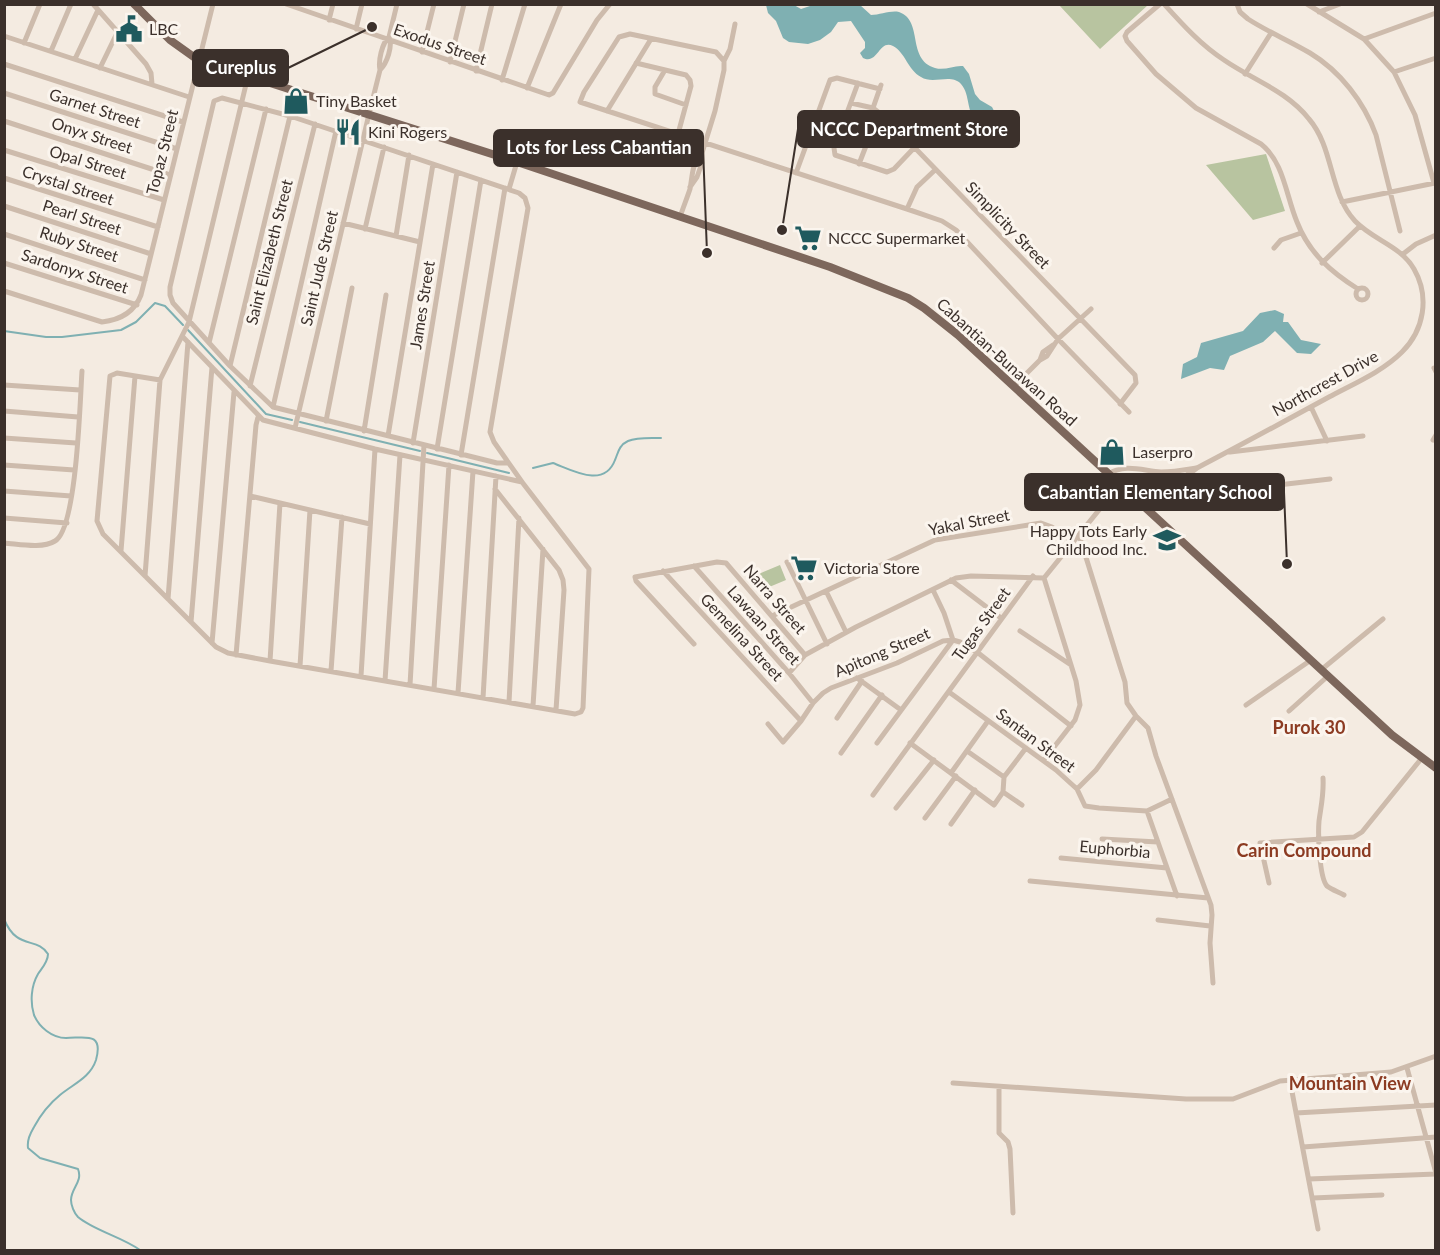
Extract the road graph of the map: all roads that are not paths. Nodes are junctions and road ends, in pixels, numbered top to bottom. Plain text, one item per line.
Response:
1 (40, 4) edge
2 (71, 4) edge
3 (93, 4) edge
4 (134, 4) edge
5 (213, 4) edge
6 (286, 4) edge
7 (333, 4) edge
8 (362, 4) edge
9 (397, 4) edge
10 (434, 4) edge
11 (464, 4) edge
12 (492, 4) edge
13 (525, 4) edge
14 (561, 4) edge
15 (610, 4) edge
16 (1160, 4) edge
17 (1164, 4) edge
18 (1237, 4) edge
19 (1307, 4) edge
20 (1340, 4) edge
21 (302, 7) edge
22 (98, 10) junction
23 (1319, 12) junction
24 (1436, 14) edge
25 (329, 20) junction
26 (735, 24) dead end
27 (356, 29) junction
28 (118, 31) junction
29 (1271, 33) junction
30 (4, 36) edge
31 (388, 39) junction
32 (651, 39) junction
33 (1364, 39) junction
34 (24, 43) junction
35 (51, 51) junction
36 (422, 52) junction
37 (1436, 57) edge
38 (75, 59) junction
39 (198, 60) junction
40 (724, 61) junction
41 (450, 62) junction
42 (636, 63) junction
43 (4, 64) edge
44 (100, 68) junction
45 (665, 70) junction
46 (476, 71) junction
47 (1394, 72) junction
48 (1245, 74) junction
49 (249, 75) junction
50 (502, 80) junction
51 (858, 83) junction
52 (152, 84) junction
53 (527, 88) junction
54 (4, 93) edge
55 (189, 97) junction
56 (242, 103) junction
57 (851, 103) junction
58 (686, 105) junction
59 (873, 108) junction
60 (266, 109) junction
61 (607, 111) junction
62 (369, 114) junction
63 (290, 116) junction
64 (886, 118) junction
65 (4, 121) edge
66 (183, 122) junction
67 (315, 124) junction
68 (336, 131) junction
69 (678, 134) junction
70 (363, 140) junction
71 (705, 143) junction
72 (384, 147) junction
73 (914, 148) junction
74 (177, 149) junction
75 (4, 150) edge
76 (409, 156) junction
77 (517, 162) junction
78 (433, 164) junction
79 (859, 164) junction
80 (935, 170) junction
81 (457, 172) junction
82 (796, 173) junction
83 (170, 175) junction
84 (4, 178) edge
85 (481, 180) junction
86 (1435, 183) edge
87 (507, 188) junction
88 (1391, 192) junction
89 (164, 200) junction
90 (1342, 202) junction
91 (4, 206) edge
92 (907, 209) junction
93 (680, 217) junction
94 (343, 224) junction
95 (1360, 226) junction
96 (158, 227) junction
97 (365, 229) junction
98 (1400, 231) dead end
99 (1301, 233) junction
100 (4, 234) edge
101 (1436, 235) edge
102 (396, 236) junction
103 (420, 242) junction
104 (1274, 248) dead end
105 (151, 254) junction
106 (1403, 254) junction
107 (4, 263) edge
108 (1322, 263) junction
109 (145, 280) junction
110 (352, 288) dead end
111 (1358, 289) dead end
112 (4, 291) edge
113 (386, 295) dead end
114 (137, 305) junction
115 (1090, 309) dead end
116 (1080, 318) junction
117 (189, 322) junction
118 (182, 336) junction
119 (1058, 339) junction
120 (188, 342) junction
121 (209, 343) junction
122 (230, 366) junction
123 (212, 367) junction
124 (82, 371) dead end
125 (135, 376) junction
126 (160, 380) junction
127 (4, 385) edge
128 (250, 386) junction
129 (1014, 386) junction
130 (80, 390) junction
131 (234, 392) junction
132 (1120, 404) junction
133 (273, 407) junction
134 (1311, 407) junction
135 (4, 411) edge
136 (1129, 412) dead end
137 (298, 414) junction
138 (78, 417) junction
139 (258, 417) junction
140 (326, 421) junction
141 (295, 428) junction
142 (364, 431) junction
143 (388, 436) junction
144 (1363, 436) dead end
145 (4, 438) edge
146 (1327, 441) junction
147 (76, 443) junction
148 (413, 443) junction
149 (424, 445) junction
150 (375, 449) junction
151 (437, 449) junction
152 (1227, 452) junction
153 (400, 454) junction
154 (461, 454) junction
155 (423, 459) junction
156 (508, 463) junction
157 (4, 465) edge
158 (449, 465) junction
159 (1197, 468) junction
160 (74, 470) junction
161 (473, 471) junction
162 (1148, 471) junction
163 (1109, 474) junction
164 (496, 476) junction
165 (1330, 479) dead end
166 (522, 482) junction
167 (1146, 482) junction
168 (1120, 484) junction
169 (495, 489) junction
170 (4, 491) edge
171 (71, 496) junction
172 (250, 496) junction
173 (280, 503) junction
174 (1246, 507) dead end
175 (310, 510) junction
176 (342, 517) junction
177 (4, 518) edge
178 (519, 518) junction
179 (67, 523) junction
180 (370, 524) junction
181 (1079, 536) junction
182 (1073, 542) junction
183 (4, 543) edge
184 (543, 549) junction
185 (121, 551) junction
186 (787, 562) dead end
187 (694, 567) junction
188 (663, 571) junction
189 (145, 576) junction
190 (1033, 576) junction
191 (1044, 578) junction
192 (951, 580) junction
193 (933, 590) junction
194 (826, 591) junction
195 (168, 599) junction
196 (806, 600) junction
197 (772, 616) junction
198 (1001, 618) junction
199 (1383, 619) dead end
200 (191, 622) junction
201 (1020, 631) dead end
202 (846, 632) junction
203 (952, 640) junction
204 (212, 644) junction
205 (694, 644) dead end
206 (827, 644) junction
207 (977, 652) junction
208 (236, 655) junction
209 (806, 655) junction
210 (1311, 660) junction
211 (270, 661) junction
212 (300, 666) junction
213 (1071, 666) junction
214 (331, 671) junction
215 (789, 673) junction
216 (1324, 673) junction
217 (361, 676) junction
218 (859, 680) junction
219 (385, 681) junction
220 (410, 685) junction
221 (434, 689) junction
222 (949, 692) junction
223 (458, 693) junction
224 (882, 695) junction
225 (483, 698) junction
226 (509, 702) junction
227 (813, 703) junction
228 (1246, 705) dead end
229 (533, 706) junction
230 (556, 710) junction
231 (901, 710) junction
232 (1289, 711) dead end
233 (1136, 716) junction
234 (837, 718) dead end
235 (801, 721) junction
236 (988, 721) junction
237 (768, 724) dead end
238 (1071, 726) junction
239 (877, 743) dead end
240 (910, 743) junction
241 (1026, 748) junction
242 (967, 751) junction
243 (841, 753) dead end
244 (1421, 759) junction
245 (934, 760) junction
246 (1044, 760) junction
247 (1436, 768) edge
248 (954, 775) junction
249 (1004, 777) junction
250 (1323, 778) dead end
251 (1077, 789) junction
252 (975, 790) junction
253 (1003, 792) junction
254 (873, 795) dead end
255 (1172, 799) junction
256 (1022, 805) dead end
257 (896, 808) dead end
258 (1147, 811) junction
259 (925, 818) dead end
260 (951, 824) dead end
261 (1102, 839) dead end
262 (1319, 839) junction
263 (1158, 842) junction
264 (1061, 858) dead end
265 (1167, 868) junction
266 (1030, 881) dead end
267 (1269, 883) dead end
268 (1344, 895) dead end
269 (1177, 896) junction
270 (1208, 898) junction
271 (1158, 920) dead end
272 (1210, 926) junction
273 (1214, 983) dead end
274 (1436, 1056) edge
275 (1407, 1068) junction
276 (1290, 1081) junction
277 (953, 1083) dead end
278 (999, 1087) junction
279 (1416, 1105) junction
280 (1436, 1105) edge
281 (1296, 1113) junction
282 (1436, 1137) edge
283 (1425, 1138) junction
284 (1303, 1147) junction
285 (1436, 1174) edge
286 (1309, 1179) junction
287 (1382, 1195) dead end
288 (1313, 1198) junction
289 (1013, 1213) dead end
290 (1318, 1229) dead end

1 - 34 street
2 - 35 street
3 - 22 street
4 - 39 main road, Cabantian-Bunawan Road
5 - 39 street, Topaz Street
6 - 21 street, Exodus Street
7 - 25 street
8 - 27 street
9 - 31 street, Saint Jude Street
10 - 36 street
11 - 41 street
12 - 46 street
13 - 50 street
14 - 53 street
15 - 53 street, Exodus Street
16 - 99 street
17 - 48 street, Northcrest Drive
18 - 29 street
19 - 23 street
20 - 23 street
21 - 25 street, Exodus Street
22 - 28 street
22 - 38 street
23 - 33 street
24 - 33 street
25 - 27 street, Exodus Street
26 - 40 street
27 - 31 street, Exodus Street
28 - 44 street
28 - 52 street
29 - 48 street
29 - 88 street
30 - 34 street
31 - 36 street, Exodus Street
31 - 62 street, Saint Jude Street
32 - 40 street
32 - 42 street
32 - 61 street
33 - 47 street
34 - 35 street
35 - 38 street
36 - 41 street, Exodus Street
37 - 47 street
38 - 44 street
39 - 49 main road, Cabantian-Bunawan Road
39 - 55 street, Topaz Street
40 - 71 street
41 - 46 street, Exodus Street
42 - 45 street
42 - 61 street
43 - 66 street
44 - 52 street
45 - 58 street
45 - 58 street
46 - 50 street, Exodus Street
47 - 86 street
48 - 90 street, Northcrest Drive
49 - 56 street
49 - 62 main road, Cabantian-Bunawan Road
50 - 53 street, Exodus Street
51 - 57 street
51 - 59 street
51 - 82 street
52 - 55 street
54 - 74 street, Garnet Street
55 - 66 street, Topaz Street
56 - 60 street
56 - 117 street
56 - 117 street
57 - 59 street, Simplicity Street
57 - 79 street
58 - 69 street
59 - 64 street, Simplicity Street
60 - 63 street
60 - 121 street
61 - 69 street
62 - 70 street, Saint Jude Street
62 - 77 main road, Cabantian-Bunawan Road
63 - 67 street
63 - 122 street
64 - 73 street, Simplicity Street
64 - 79 street
65 - 83 street, Onyx Street
66 - 74 street, Topaz Street
67 - 68 street
67 - 128 street, Saint Elizabeth Street
68 - 70 street
68 - 133 street
69 - 71 street
70 - 72 street
70 - 94 street, Saint Jude Street
71 - 82 street
71 - 93 street
72 - 76 street
72 - 97 street
73 - 79 street
73 - 80 street, Simplicity Street
74 - 83 street, Topaz Street
75 - 89 street, Opal Street
76 - 78 street
76 - 102 street
77 - 87 street
77 - 93 main road, Cabantian-Bunawan Road
78 - 81 street
78 - 103 street
80 - 92 street
80 - 116 street, Simplicity Street
81 - 85 street
81 - 148 street, James Street
82 - 92 street
83 - 89 street, Topaz Street
84 - 96 street, Crystal Street
85 - 87 street
85 - 151 street
86 - 88 street
87 - 154 street
87 - 156 street
88 - 90 street
88 - 98 street
89 - 96 street, Topaz Street
90 - 95 street, Northcrest Drive
91 - 105 street, Pearl Street
92 - 119 street
93 - 129 main road, Cabantian-Bunawan Road
94 - 97 street
94 - 137 street, Saint Jude Street
95 - 106 street, Northcrest Drive
95 - 108 street
96 - 105 street, Topaz Street
97 - 102 street
99 - 104 street
99 - 108 street
100 - 109 street, Ruby Street
101 - 106 street
102 - 103 street
103 - 143 street
105 - 109 street, Topaz Street
106 - 134 street, Northcrest Drive
107 - 114 street, Sardonyx Street
108 - 111 street
109 - 114 street, Topaz Street
110 - 140 street
112 - 114 street
113 - 142 street
115 - 116 street
116 - 119 street
116 - 132 street, Simplicity Street
117 - 118 street
117 - 121 street
118 - 120 street
118 - 126 street
119 - 129 street
119 - 132 street
120 - 123 street
120 - 195 street
121 - 122 street
122 - 128 street
123 - 131 street
123 - 200 street
124 - 130 street
125 - 126 street
125 - 185 street
125 - 185 street
126 - 189 street
127 - 130 street
128 - 133 street
129 - 163 main road, Cabantian-Bunawan Road
130 - 138 street
131 - 139 street
131 - 204 street
132 - 136 street
133 - 137 street
134 - 146 street
134 - 152 street, Northcrest Drive
135 - 138 street
137 - 140 street
137 - 141 street, Saint Jude Street
138 - 147 street
139 - 141 street
139 - 172 street
140 - 142 street
141 - 150 street
142 - 143 street
143 - 148 street
144 - 146 street
145 - 147 street
146 - 152 street
147 - 160 street
148 - 149 street
149 - 151 street
149 - 155 street
150 - 153 street
150 - 180 street
151 - 154 street
152 - 159 street, Northcrest Drive
153 - 155 street
153 - 219 street
154 - 156 street
155 - 158 street
155 - 220 street
156 - 166 street
157 - 160 street
158 - 161 street
158 - 221 street
159 - 162 street, Northcrest Drive
159 - 167 street, Northcrest Drive
160 - 171 street
161 - 164 street
161 - 223 street
162 - 163 street, Northcrest Drive
162 - 167 street
163 - 168 main road, Cabantian-Bunawan Road
164 - 166 street
164 - 169 street
165 - 174 street
166 - 230 street
167 - 168 street, Northcrest Drive
168 - 181 street
168 - 210 main road, Cabantian-Bunawan Road
169 - 178 street
169 - 225 street
170 - 171 street
171 - 179 street
172 - 173 street
172 - 208 street
173 - 175 street
173 - 211 street
175 - 176 street
175 - 212 street
176 - 180 street
176 - 214 street
177 - 179 street
178 - 184 street
178 - 226 street
179 - 183 street
180 - 217 street
181 - 182 street
181 - 233 street
182 - 191 street
182 - 194 street, Yakal Street
184 - 229 street
184 - 230 street
185 - 189 street
186 - 196 street
187 - 188 street, Narra Street
187 - 197 street, Narra Street
187 - 215 street, Lawaan Street
188 - 205 street, Narra Street
188 - 235 street, Gemelina Street
189 - 195 street
190 - 191 street
190 - 192 street
190 - 198 street, Tugas Street
191 - 213 street
192 - 193 street
192 - 198 street
193 - 202 street
193 - 203 street
194 - 196 street, Yakal Street
194 - 202 street
195 - 200 street
196 - 197 street, Yakal Street
196 - 206 street
197 - 209 street, Narra Street
198 - 207 street, Tugas Street
199 - 216 street
200 - 204 street
201 - 213 street
202 - 206 street
203 - 207 street, Apitong Street
203 - 218 street, Apitong Street
203 - 231 street
204 - 208 street
206 - 209 street
207 - 222 street, Tugas Street
207 - 238 street, Apitong Street
208 - 211 street
209 - 215 street
210 - 216 main road, Cabantian-Bunawan Road
210 - 228 street
211 - 212 street
212 - 214 street
213 - 238 street
214 - 217 street
215 - 227 street, Lawaan Street
216 - 232 street
216 - 244 main road, Cabantian-Bunawan Road
217 - 219 street
218 - 224 street
218 - 227 street, Apitong Street
218 - 234 street
219 - 220 street
220 - 221 street
221 - 223 street
222 - 236 street, Santan Street
222 - 240 street, Tugas Street
223 - 225 street
224 - 231 street
224 - 243 street
225 - 226 street
226 - 229 street
227 - 235 street, Apitong Street
229 - 230 street
231 - 239 street
233 - 251 street
233 - 255 street
235 - 237 street, Apitong Street
236 - 241 street, Santan Street
236 - 242 street
238 - 246 street
240 - 245 street
240 - 254 street, Tugas Street
241 - 246 street, Santan Street
241 - 249 street
242 - 248 street
242 - 249 street
244 - 247 main road, Cabantian-Bunawan Road
244 - 262 street
245 - 248 street
245 - 257 street
246 - 251 street, Santan Street
248 - 252 street
248 - 259 street
249 - 253 street
250 - 262 street
251 - 258 street, Santan Street
252 - 253 street
252 - 260 street
253 - 256 street
255 - 258 street, Santan Street
255 - 270 street
258 - 263 street
261 - 263 street
262 - 267 street
262 - 268 street
263 - 265 street
264 - 265 street, Euphorbia
265 - 269 street
266 - 269 street
269 - 270 street
270 - 272 street
271 - 272 street
272 - 273 street
274 - 275 street
275 - 276 street
275 - 279 street
276 - 278 street
276 - 281 street
277 - 278 street
278 - 289 street
279 - 280 street
279 - 281 street
279 - 283 street
281 - 284 street
282 - 283 street
283 - 284 street
283 - 285 street
284 - 286 street
285 - 286 street
286 - 288 street
287 - 288 street
288 - 290 street

